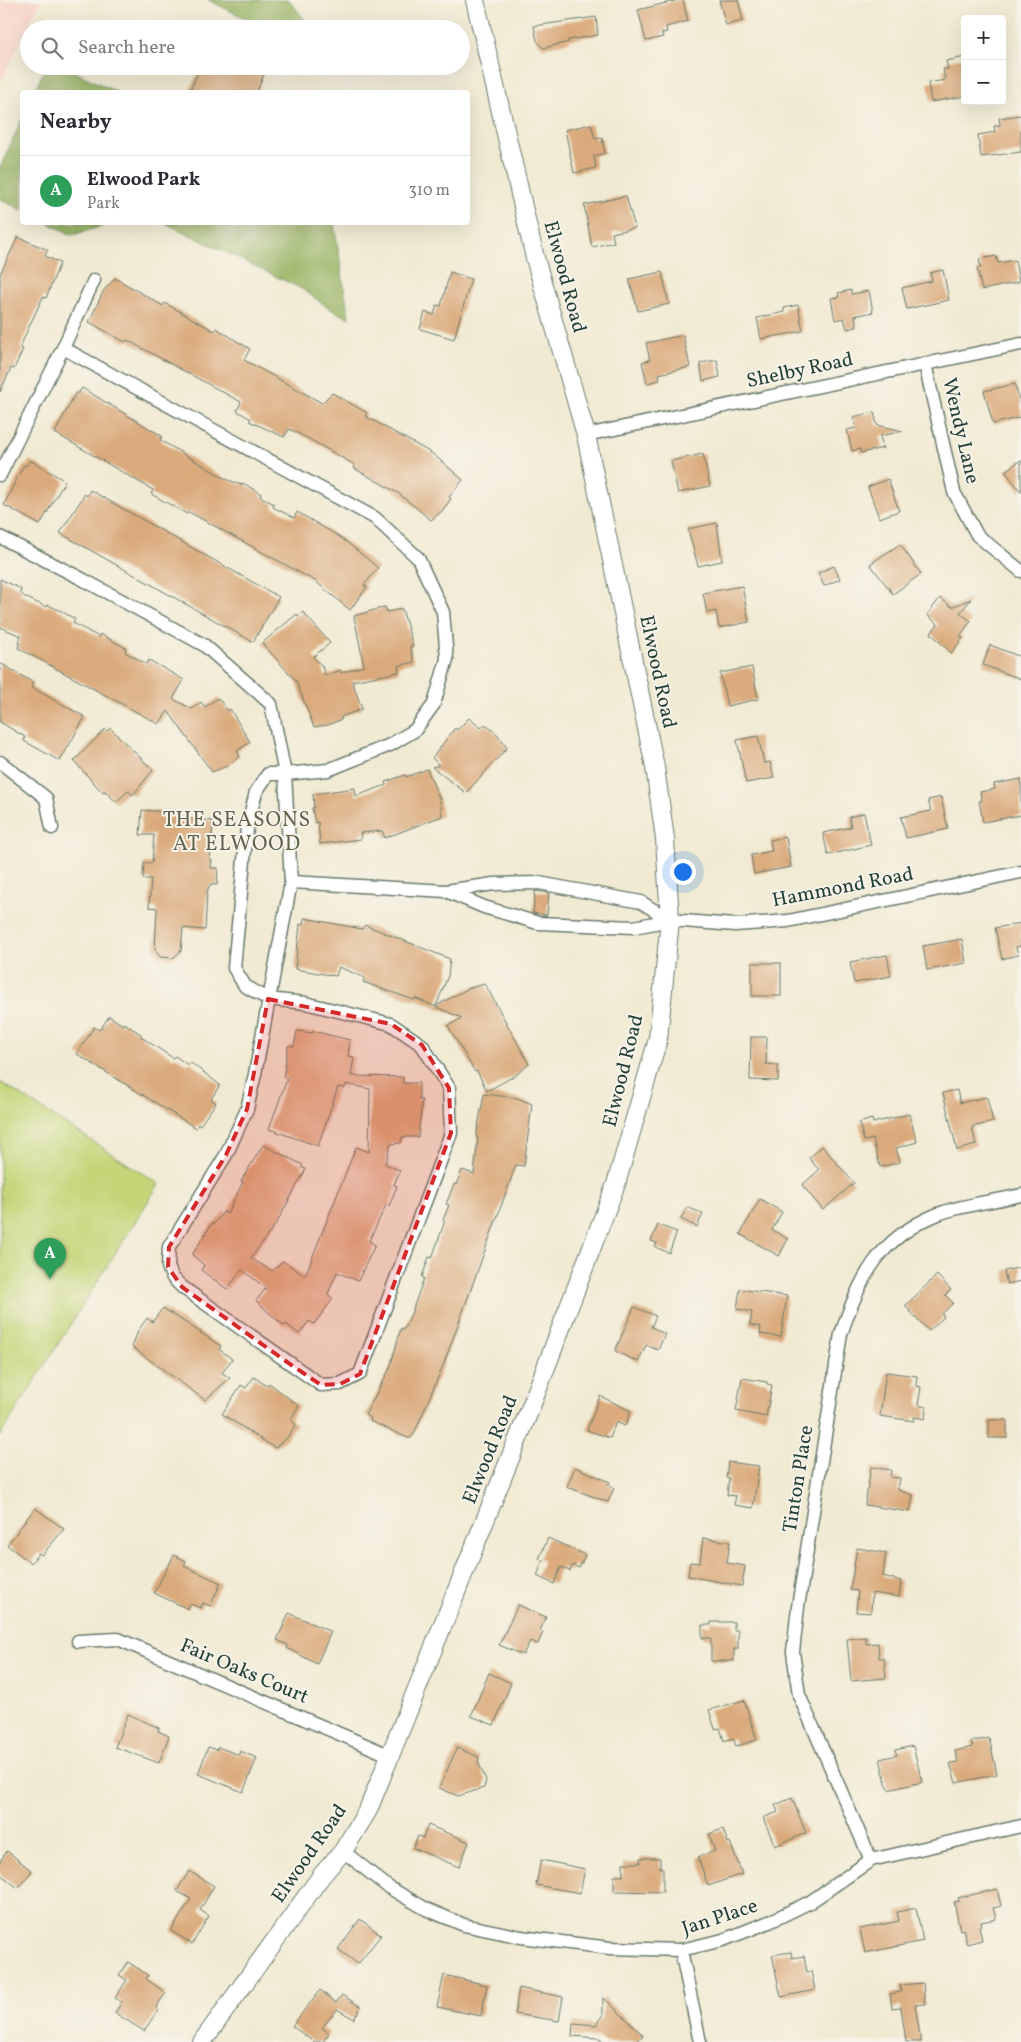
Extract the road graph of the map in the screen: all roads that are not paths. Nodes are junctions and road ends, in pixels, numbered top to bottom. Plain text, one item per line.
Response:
1 (475, 0) edge
2 (94, 280) dead end
3 (1021, 344) edge
4 (63, 348) junction
5 (925, 364) junction
6 (586, 435) junction
7 (0, 476) edge
8 (0, 537) edge
9 (1021, 570) edge
10 (0, 762) edge
11 (285, 774) junction
12 (52, 828) dead end
13 (1021, 872) edge
14 (291, 882) junction
15 (446, 891) junction
16 (670, 920) junction
17 (268, 999) junction
18 (1021, 1195) edge
19 (78, 1641) dead end
20 (392, 1756) junction
21 (1021, 1826) edge
22 (343, 1851) junction
23 (871, 1860) junction
24 (680, 1950) junction
25 (202, 2042) edge
26 (700, 2042) edge

1 - 6 main road, Elwood Road
2 - 4 street
3 - 5 street, Shelby Road
4 - 7 street
4 - 11 street
5 - 6 street, Shelby Road
5 - 9 street, Wendy Lane
6 - 16 main road, Elwood Road
8 - 11 street
10 - 12 street
11 - 14 street
11 - 17 street
13 - 16 street, Hammond Road
14 - 15 street
14 - 17 street
15 - 16 street
15 - 16 street
16 - 20 main road, Elwood Road
17 - 17 street
18 - 23 street, Tinton Place
19 - 20 street, Fair Oaks Court
20 - 22 main road, Elwood Road
21 - 23 street, Jan Place
22 - 24 street, Jan Place
22 - 25 main road, Elwood Road
23 - 24 street, Jan Place
24 - 26 street

